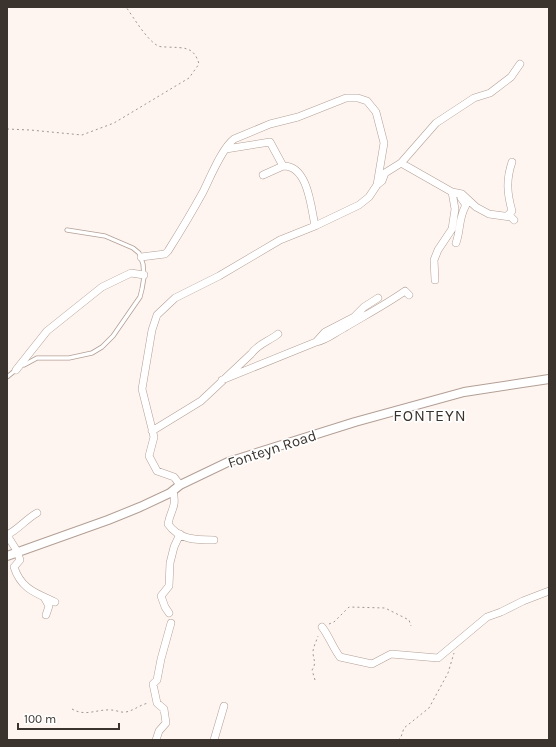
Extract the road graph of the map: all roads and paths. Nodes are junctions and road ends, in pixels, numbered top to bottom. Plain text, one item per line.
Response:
1 (126, 7) edge
2 (520, 64) dead end
3 (7, 129) edge
4 (226, 149) junction
5 (512, 162) dead end
6 (402, 163) junction
7 (283, 166) junction
8 (263, 175) dead end
9 (377, 185) junction
10 (452, 192) junction
11 (507, 216) junction
12 (514, 220) dead end
13 (315, 226) junction
14 (67, 230) dead end
15 (456, 243) dead end
16 (141, 257) junction
17 (144, 275) junction
18 (435, 280) dead end
19 (410, 295) dead end
20 (378, 298) dead end
21 (278, 334) dead end
22 (316, 342) junction
23 (16, 370) junction
24 (7, 377) edge
25 (549, 379) edge
26 (222, 380) junction
27 (152, 431) junction
28 (180, 485) junction
29 (173, 490) junction
30 (37, 513) dead end
31 (180, 534) junction
32 (7, 535) edge
33 (214, 540) dead end
34 (17, 551) junction
35 (7, 556) edge
36 (549, 591) edge
37 (44, 597) junction
38 (55, 602) dead end
39 (169, 613) dead end
40 (46, 615) dead end
41 (171, 624) dead end
42 (411, 626) dead end
43 (322, 627) junction
44 (458, 641) junction
45 (315, 680) dead end
46 (157, 703) junction
47 (224, 706) dead end
48 (72, 708) dead end
49 (156, 740) edge
50 (214, 740) edge
51 (398, 740) edge

1 - 3 path
2 - 6 street
4 - 7 street
4 - 9 street
4 - 16 street
5 - 11 street
6 - 9 street
6 - 10 street
7 - 8 street
7 - 13 street
9 - 13 street
10 - 11 street
10 - 15 street
10 - 18 street
11 - 12 street
13 - 27 street
14 - 16 lane
16 - 17 lane
17 - 23 street
17 - 23 lane
19 - 22 street
20 - 22 street
21 - 26 street
22 - 26 street
23 - 24 lane
25 - 28 street, Fonteyn Road
26 - 27 street
27 - 28 street
28 - 29 street, Fonteyn Road
29 - 31 street
29 - 34 street, Fonteyn Road
30 - 32 street
31 - 33 street
31 - 39 street
32 - 34 street
34 - 35 street, Fonteyn Road
34 - 37 street
36 - 44 street
37 - 38 street
37 - 40 street
41 - 46 street
42 - 43 path
43 - 44 street
43 - 45 path
44 - 51 path
46 - 48 path
46 - 49 street
47 - 50 street

